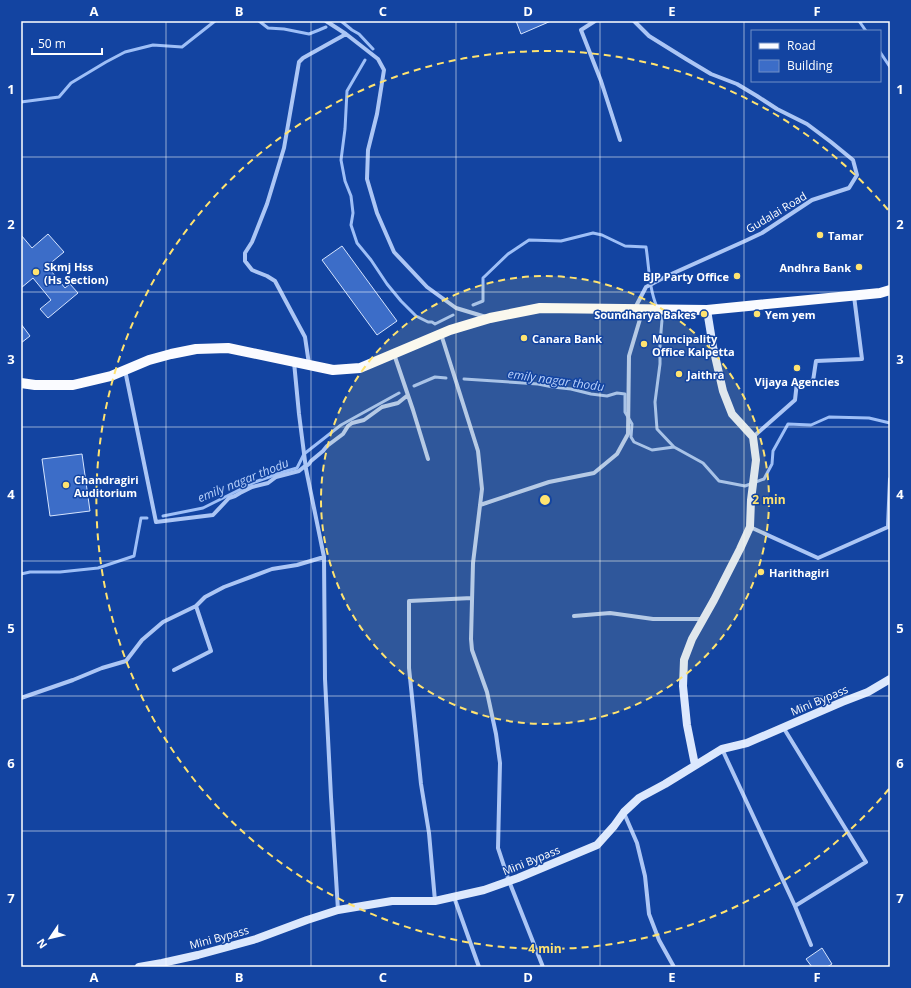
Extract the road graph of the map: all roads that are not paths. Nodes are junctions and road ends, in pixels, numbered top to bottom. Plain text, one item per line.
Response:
1 (326, 21) edge
2 (596, 21) edge
3 (634, 21) edge
4 (346, 34) junction
5 (620, 140) dead end
6 (890, 290) edge
7 (854, 296) junction
8 (643, 309) junction
9 (707, 310) junction
10 (490, 318) junction
11 (441, 333) junction
12 (394, 353) junction
13 (294, 362) junction
14 (309, 365) junction
15 (125, 370) junction
16 (21, 383) edge
17 (408, 395) junction
18 (753, 437) junction
19 (428, 459) dead end
20 (305, 466) junction
21 (890, 479) edge
22 (480, 505) junction
23 (750, 527) junction
24 (324, 557) junction
25 (472, 598) junction
26 (196, 606) junction
27 (574, 616) dead end
28 (703, 619) junction
29 (174, 670) dead end
30 (890, 679) edge
31 (21, 698) edge
32 (783, 727) junction
33 (722, 749) junction
34 (695, 765) junction
35 (624, 812) junction
36 (509, 881) junction
37 (454, 897) junction
38 (435, 901) junction
39 (795, 906) junction
40 (338, 910) junction
41 (811, 945) dead end
42 (139, 967) edge
43 (480, 967) edge
44 (543, 967) edge
45 (674, 967) edge

1 - 4 street
2 - 5 street
3 - 8 street, Gudalai Road
4 - 10 street
4 - 14 street
6 - 7 main road
7 - 9 main road
7 - 18 street
8 - 9 main road
8 - 10 main road
8 - 22 street, Gudalai Road
9 - 18 main road
10 - 11 main road
11 - 12 main road
11 - 22 street
12 - 14 main road
12 - 17 street
13 - 14 main road
13 - 15 main road
13 - 20 street
15 - 16 main road
15 - 20 street
17 - 19 street
17 - 20 street
18 - 23 main road
20 - 24 street
21 - 23 street
22 - 25 street
23 - 28 main road
24 - 26 street
24 - 40 street
25 - 36 street
25 - 38 street
26 - 29 street
26 - 31 street
27 - 28 street
28 - 34 main road
30 - 32 main road, Mini Bypass
32 - 33 main road, Mini Bypass
32 - 39 street
33 - 34 main road, Mini Bypass
33 - 39 street
34 - 35 main road, Mini Bypass
35 - 36 main road, Mini Bypass
35 - 45 street
36 - 37 main road, Mini Bypass
36 - 44 street
37 - 38 main road, Mini Bypass
37 - 43 street
38 - 40 main road, Mini Bypass
39 - 41 street
40 - 42 main road, Mini Bypass

